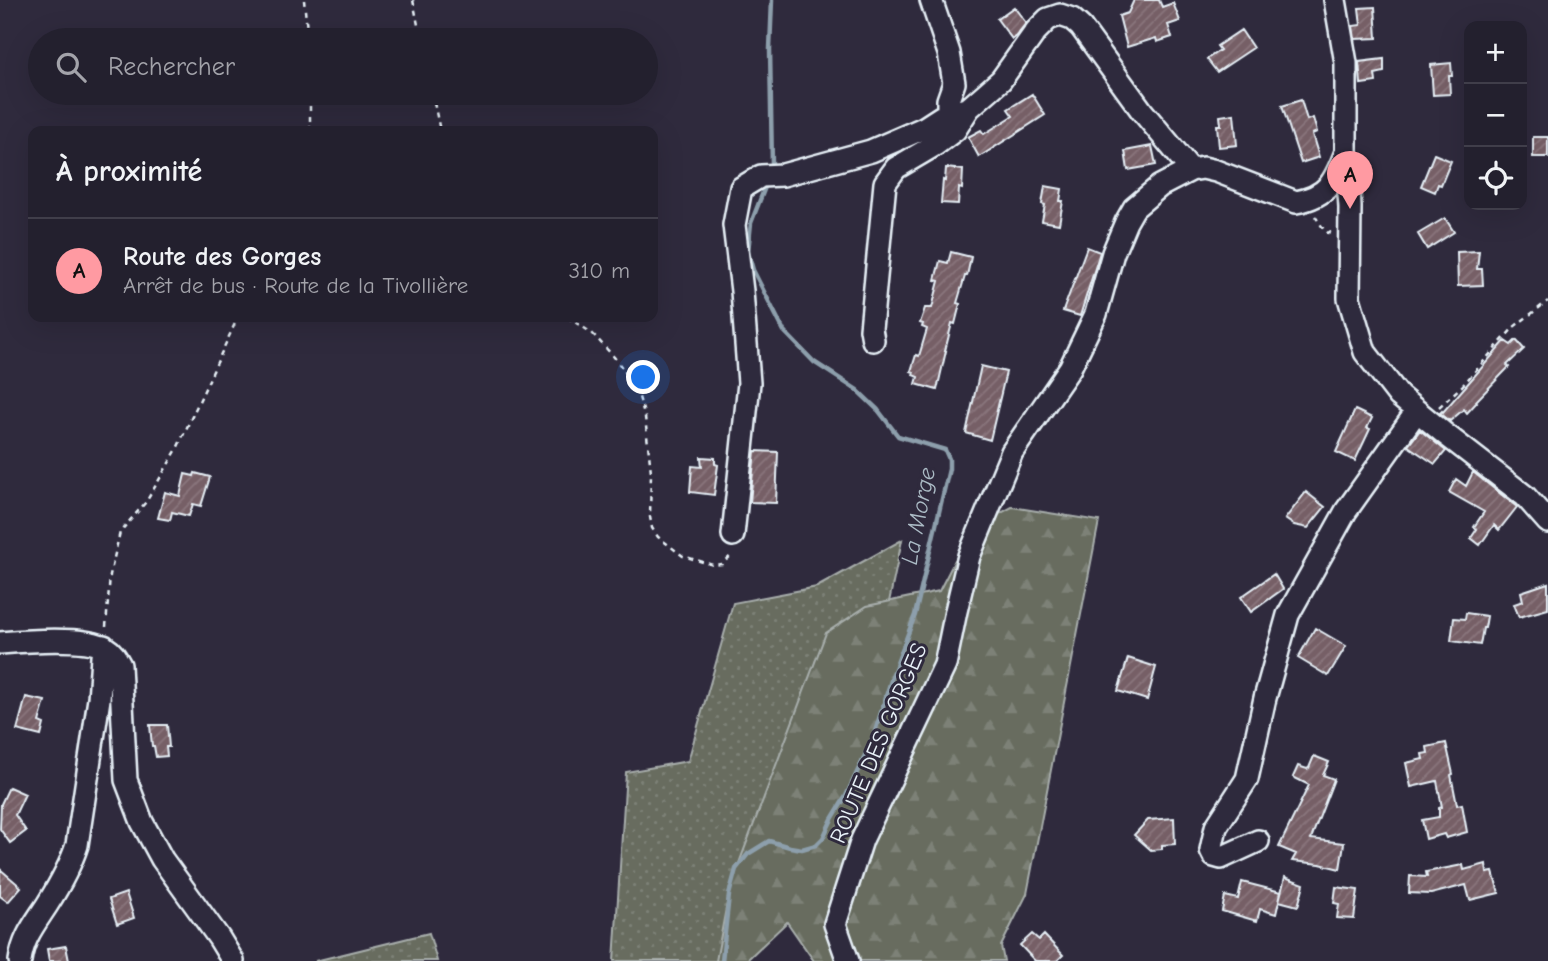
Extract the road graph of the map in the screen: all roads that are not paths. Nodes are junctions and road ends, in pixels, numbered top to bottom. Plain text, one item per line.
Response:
1 (931, 0) edge
2 (1335, 0) edge
3 (970, 108) junction
4 (947, 115) junction
5 (1346, 152) junction
6 (1191, 170) junction
7 (873, 340) dead end
8 (1421, 415) junction
9 (1548, 522) edge
10 (733, 535) road end
11 (0, 643) edge
12 (104, 646) junction
13 (1258, 841) dead end
14 (20, 961) edge
15 (233, 961) edge
16 (848, 961) edge

1 - 4 street
2 - 5 street
3 - 4 street
3 - 6 street
3 - 7 street
4 - 10 street
5 - 6 street
5 - 8 street
6 - 16 street, ROUTE DES GORGES
8 - 9 street
8 - 13 street
11 - 12 street
12 - 14 street
12 - 15 street

